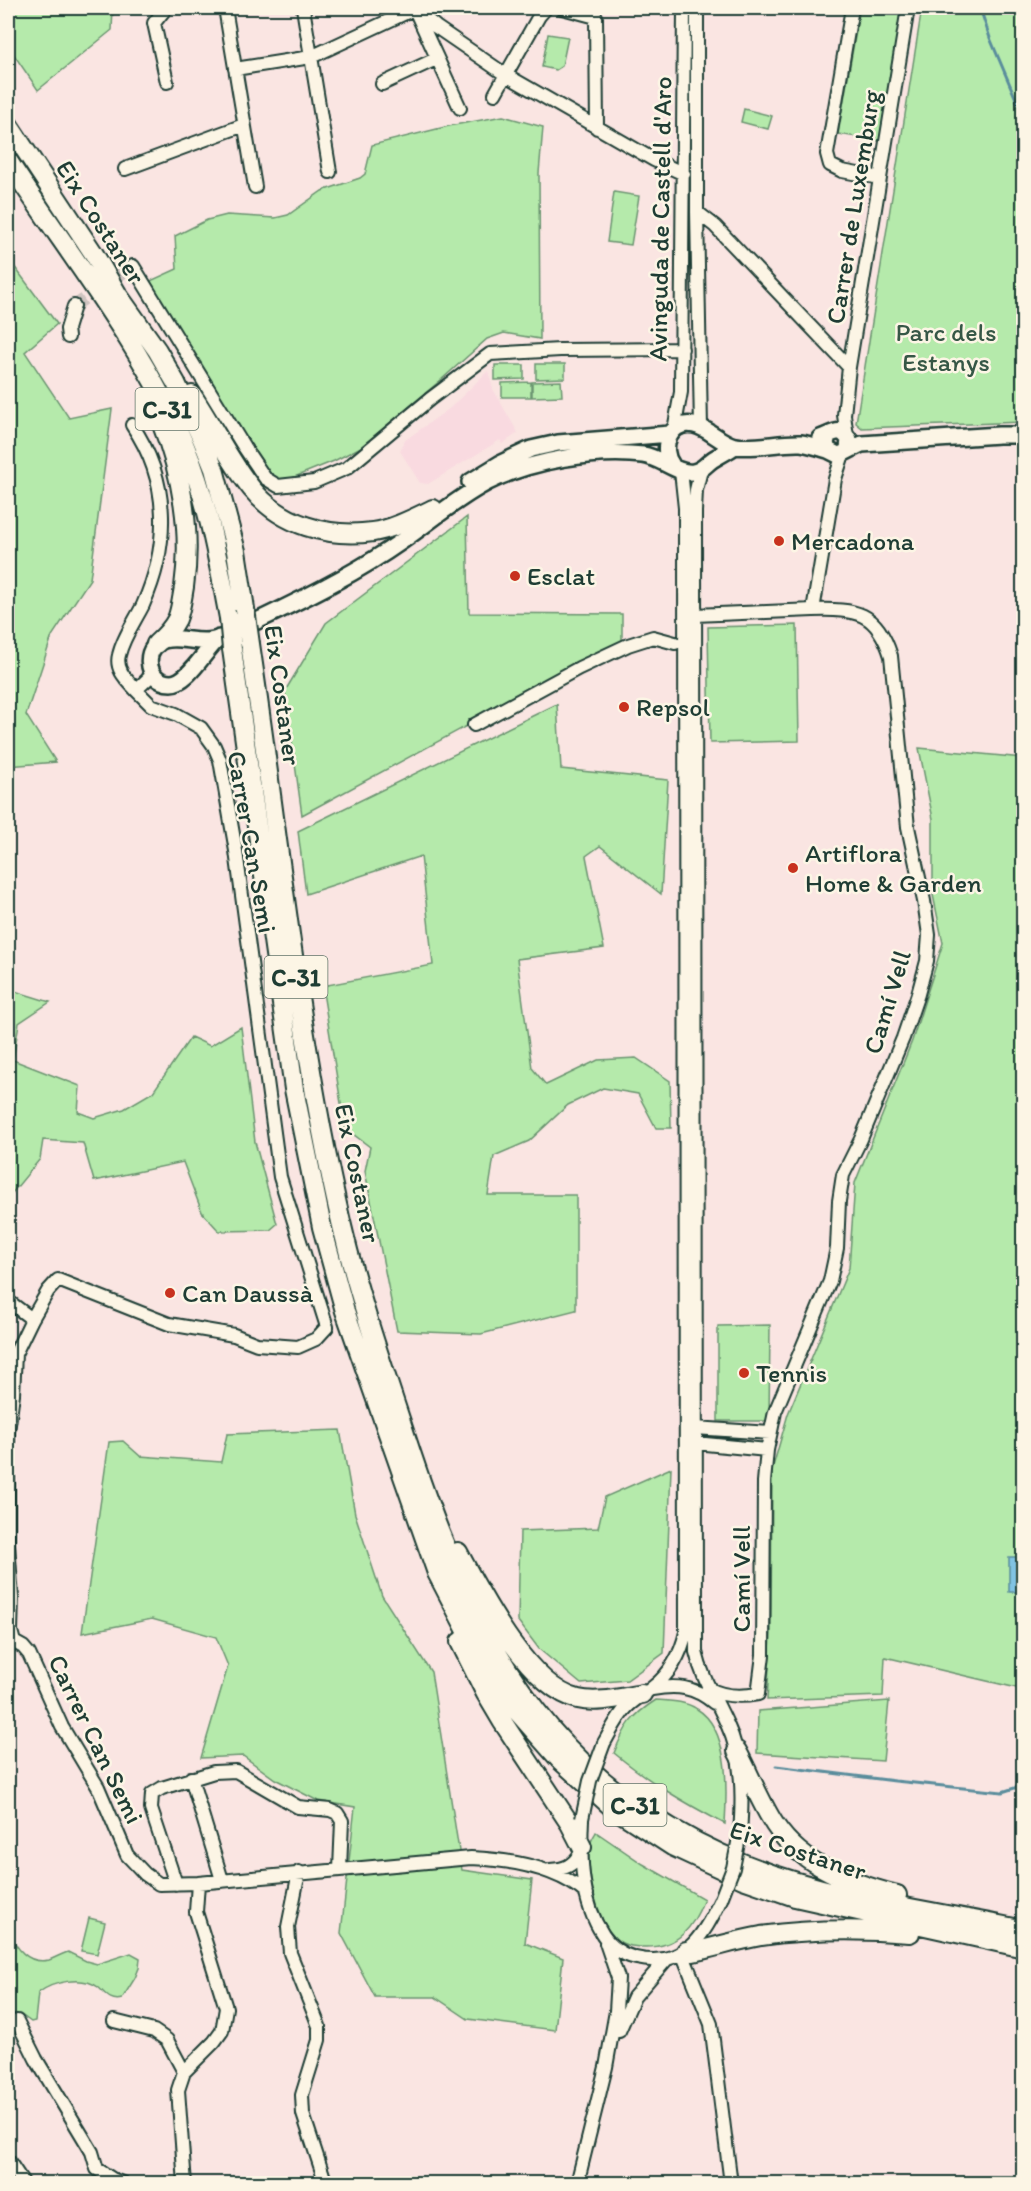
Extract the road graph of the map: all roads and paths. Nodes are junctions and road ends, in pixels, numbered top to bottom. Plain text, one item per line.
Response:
1 (166, 8) edge
2 (225, 8) edge
3 (303, 8) edge
4 (414, 8) edge
5 (546, 8) edge
6 (562, 8) edge
7 (684, 8) edge
8 (697, 8) edge
9 (852, 8) edge
10 (908, 8) edge
11 (311, 57) junction
12 (436, 58) junction
13 (235, 69) junction
14 (506, 75) junction
15 (167, 82) dead end
16 (382, 84) dead end
17 (495, 94) dead end
18 (459, 108) dead end
19 (8, 124) edge
20 (244, 125) junction
21 (597, 128) junction
22 (8, 161) edge
23 (125, 169) dead end
24 (330, 172) dead end
25 (684, 174) junction
26 (880, 178) junction
27 (255, 187) dead end
28 (697, 212) junction
29 (50, 226) junction
30 (94, 254) junction
31 (133, 266) dead end
32 (74, 306) tunnel mouth
33 (68, 337) dead end
34 (682, 349) junction
35 (849, 367) junction
36 (132, 425) dead end
37 (704, 430) junction
38 (672, 432) junction
39 (1023, 435) edge
40 (842, 444) junction
41 (735, 446) junction
42 (705, 465) junction
43 (676, 468) junction
44 (433, 510) junction
45 (400, 543) junction
46 (813, 610) junction
47 (695, 615) junction
48 (178, 640) junction
49 (675, 643) dead end
50 (156, 644) junction
51 (226, 644) junction
52 (192, 670) junction
53 (153, 674) junction
54 (136, 690) junction
55 (474, 725) dead end
56 (8, 1301) edge
57 (32, 1319) junction
58 (695, 1428) junction
59 (770, 1434) junction
60 (695, 1443) junction
61 (767, 1450) junction
62 (435, 1520) junction
63 (437, 1573) junction
64 (708, 1688) junction
65 (647, 1691) junction
66 (745, 1696) junction
67 (717, 1705) junction
68 (728, 1724) junction
69 (736, 1751) junction
70 (191, 1779) junction
71 (581, 1850) junction
72 (340, 1869) junction
73 (543, 1870) junction
74 (299, 1872) junction
75 (222, 1880) junction
76 (198, 1883) junction
77 (176, 1884) junction
78 (587, 1894) junction
79 (968, 1918) junction
80 (1023, 1930) edge
81 (946, 1932) junction
82 (603, 1936) junction
83 (1023, 1948) edge
84 (684, 1952) junction
85 (666, 1960) junction
86 (704, 2004) junction
87 (17, 2021) dead end
88 (114, 2021) dead end
89 (606, 2067) junction
90 (184, 2072) junction
91 (8, 2160) edge
92 (24, 2184) edge
93 (124, 2184) edge
94 (186, 2184) edge
95 (326, 2184) edge
96 (577, 2184) edge
97 (731, 2184) edge

1 - 15 street
2 - 13 street
3 - 11 street
4 - 11 street
4 - 12 street
4 - 14 street
5 - 14 street
6 - 21 street
7 - 25 street, Avinguda de Castell d'Aro
8 - 28 street, Avinguda de Castell d'Aro
9 - 26 street
10 - 26 street, Carrer de Luxemburg
11 - 13 street
11 - 24 street
12 - 16 street
12 - 18 street
13 - 20 street
14 - 17 street
14 - 21 street
19 - 30 highway, Eix Costaner / C-31
20 - 23 street
20 - 27 street
21 - 25 street
22 - 29 highway, Eix Costaner / C-31
25 - 34 street, Avinguda de Castell d'Aro
26 - 35 street, Carrer de Luxemburg
28 - 35 street
28 - 37 street, Avinguda de Castell d'Aro
29 - 50 highway
29 - 51 highway, Eix Costaner / C-31, bridge
30 - 44 highway
30 - 62 highway, Eix Costaner / C-31, bridge
31 - 34 street
32 - 33 street
34 - 38 street, Avinguda de Castell d'Aro
35 - 40 street, Carrer de Luxemburg
36 - 54 street, Carrer Can Semi
37 - 38 main road
37 - 41 main road
37 - 42 main road
38 - 43 main road
38 - 44 main road
39 - 40 main road
40 - 41 main road
40 - 46 street
41 - 42 main road
42 - 43 main road
42 - 47 street
43 - 45 main road
43 - 65 street
44 - 45 main road
45 - 51 main road
46 - 47 street, Camí Vell
46 - 59 street, Camí Vell
47 - 58 street
48 - 50 main road
48 - 51 main road
48 - 52 main road
49 - 55 street
50 - 53 main road
51 - 52 main road
51 - 63 highway, Eix Costaner / C-31
52 - 53 main road
53 - 54 street
54 - 57 street, Carrer Can Semi
56 - 57 street
57 - 77 street, Carrer Can Semi
58 - 59 street
58 - 60 street
59 - 61 street, Camí Vell
60 - 61 street
60 - 64 street
61 - 66 street, Camí Vell
62 - 65 highway, C-31
62 - 79 highway, Eix Costaner / C-31
63 - 71 highway, C-31
63 - 81 highway, Eix Costaner / C-31
64 - 66 street
64 - 67 street
65 - 67 street
65 - 71 street, bridge
66 - 68 street, Camí Vell
67 - 68 street
68 - 69 street
69 - 79 highway
69 - 84 street, bridge
70 - 72 street
70 - 75 street
70 - 77 street
71 - 73 street, Carrer Can Semi
71 - 78 street
72 - 73 street, Carrer Can Semi
72 - 74 street, Carrer Can Semi
73 - 78 street, Carrer Can Semi
74 - 75 street, Carrer Can Semi
74 - 95 street
75 - 76 street, Carrer Can Semi
76 - 77 street, Carrer Can Semi
76 - 90 street
78 - 82 street
79 - 80 highway, Eix Costaner / C-31
81 - 83 highway, Eix Costaner / C-31
81 - 84 highway
82 - 85 street
82 - 89 street
84 - 85 street
84 - 86 street
85 - 86 street
85 - 89 street
86 - 97 street
87 - 93 street
88 - 90 street
89 - 96 street
90 - 94 street
91 - 92 street

